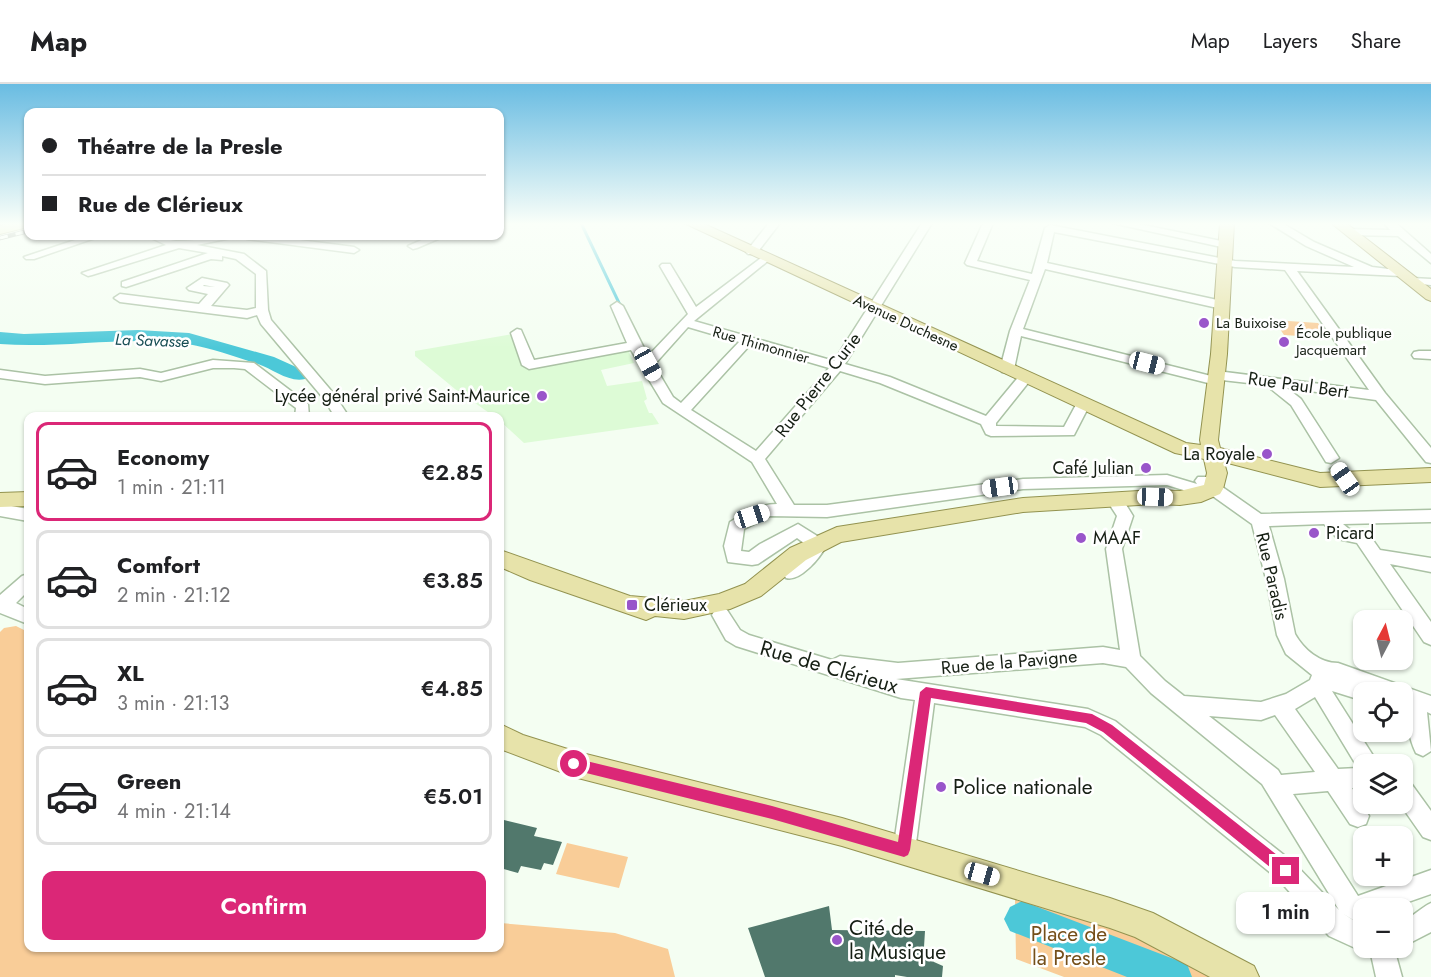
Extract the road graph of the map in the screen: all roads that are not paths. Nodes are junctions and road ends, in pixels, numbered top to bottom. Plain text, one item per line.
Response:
1 (115, 265) edge
2 (184, 265) edge
3 (251, 265) edge
4 (748, 265) edge
5 (780, 265) edge
6 (902, 265) edge
7 (978, 265) edge
8 (1040, 265) joint
9 (1224, 265) edge
10 (1251, 265) edge
11 (1360, 265) edge
12 (1391, 265) edge
13 (666, 266) dead end
14 (1288, 267) junction
15 (1378, 272) junction
16 (88, 273) dead end
17 (1407, 277) junction
18 (1037, 278) junction
19 (1431, 282) edge
20 (126, 284) dead end
21 (215, 292) dead end
22 (1431, 296) edge
23 (120, 298) dead end
24 (1222, 305) junction
25 (617, 306) dead end
26 (202, 308) junction
27 (875, 308) junction
28 (262, 310) junction
29 (690, 318) junction
30 (1017, 331) junction
31 (517, 333) dead end
32 (747, 340) junction
33 (635, 345) junction
34 (648, 364) junction
35 (837, 367) junction
36 (1007, 369) junction
37 (0, 374) edge
38 (1025, 378) junction
39 (1216, 378) junction
40 (1268, 381) junction
41 (1380, 396) junction
42 (329, 398) junction
43 (1083, 405) junction
44 (682, 411) junction
45 (302, 412) edge
46 (339, 412) edge
47 (989, 422) junction
48 (1213, 452) junction
49 (757, 458) junction
50 (1431, 458) edge
51 (1338, 469) junction
52 (1431, 475) edge
53 (1203, 486) junction
54 (1431, 487) edge
55 (24, 499) edge
56 (1114, 499) junction
57 (0, 500) edge
58 (0, 510) edge
59 (789, 510) junction
60 (24, 514) edge
61 (1431, 516) edge
62 (1327, 517) junction
63 (1258, 519) junction
64 (878, 530) junction
65 (816, 543) junction
66 (1374, 555) junction
67 (504, 560) edge
68 (1431, 565) edge
69 (504, 570) edge
70 (792, 573) junction
71 (538, 574) junction
72 (24, 585) edge
73 (1, 605) edge
74 (721, 609) junction
75 (24, 616) edge
76 (1431, 637) edge
77 (1131, 660) junction
78 (818, 666) junction
79 (1320, 678) junction
80 (1367, 682) edge
81 (1353, 689) edge
82 (926, 692) junction
83 (1184, 705) junction
84 (1278, 705) junction
85 (1420, 710) edge
86 (504, 738) edge
87 (1423, 746) dead end
88 (1362, 754) edge
89 (1353, 778) edge
90 (1333, 780) junction
91 (1276, 786) junction
92 (1413, 804) edge
93 (1358, 816) dead end
94 (1431, 829) edge
95 (904, 850) junction
96 (1431, 882) edge
97 (1431, 915) edge
98 (1413, 930) edge
99 (1353, 934) edge
100 (1384, 958) edge
101 (1243, 977) edge
102 (1389, 977) edge

1 - 16 street
2 - 20 street
3 - 28 street
4 - 29 street
5 - 27 main road, Avenue Duchesne
6 - 27 street, Rue Pierre Curie
7 - 18 street
8 - 18 street
8 - 24 street
9 - 24 main road
10 - 14 street
11 - 15 street
12 - 17 main road
13 - 29 street
14 - 15 street
14 - 41 street
15 - 17 street
17 - 19 street
17 - 22 main road
18 - 30 street
21 - 26 street
23 - 26 street
24 - 39 main road
25 - 33 street
26 - 28 street
27 - 35 street, Rue Pierre Curie
27 - 36 main road, Avenue Duchesne
28 - 42 street
29 - 32 street, Rue Thimonnier
29 - 34 street
30 - 36 street
30 - 39 street, Rue Paul Bert
31 - 33 street
32 - 35 street, Rue Thimonnier
32 - 44 street
33 - 34 street
34 - 44 street
35 - 47 street, Rue Thimonnier
35 - 49 street, Rue Pierre Curie
36 - 38 main road, Avenue Duchesne
37 - 45 street
38 - 43 main road, Avenue Duchesne
38 - 47 street
39 - 40 street, Rue Paul Bert
39 - 48 main road
40 - 41 street, Rue Paul Bert
40 - 51 street
41 - 50 street
42 - 45 street
42 - 46 street
43 - 47 street, Rue Thimonnier
43 - 48 main road, Avenue Duchesne
44 - 49 street
48 - 51 main road, Avenue Duchesne
48 - 53 main road
48 - 54 main road
49 - 59 street
51 - 52 main road, Avenue Duchesne
53 - 56 main road
53 - 59 street, Rue Paradis
53 - 63 street, Rue Paradis
55 - 57 main road
56 - 64 main road
56 - 77 street
58 - 60 street
59 - 65 street, Rue Paradis
61 - 62 street
62 - 63 street
62 - 66 street
63 - 79 street, Rue Paradis
64 - 65 main road
64 - 70 main road
65 - 70 street
65 - 74 main road
66 - 68 street
66 - 76 street
67 - 71 main road
69 - 71 main road
70 - 74 main road
71 - 74 main road
72 - 73 street
73 - 75 street
74 - 78 street, Rue de Clérieux
77 - 78 street, Rue de la Pavigne
77 - 83 street
78 - 82 street, Rue de Clérieux
79 - 80 street
79 - 81 street, Rue Paradis
79 - 84 street
79 - 88 street
82 - 95 street
82 - 99 street, Rue de Clérieux
83 - 84 street
83 - 91 street
84 - 90 street
85 - 87 street
86 - 95 main road
89 - 90 street
90 - 91 street
90 - 93 street
91 - 96 street
92 - 94 street
95 - 101 main road
97 - 98 street
100 - 102 street

